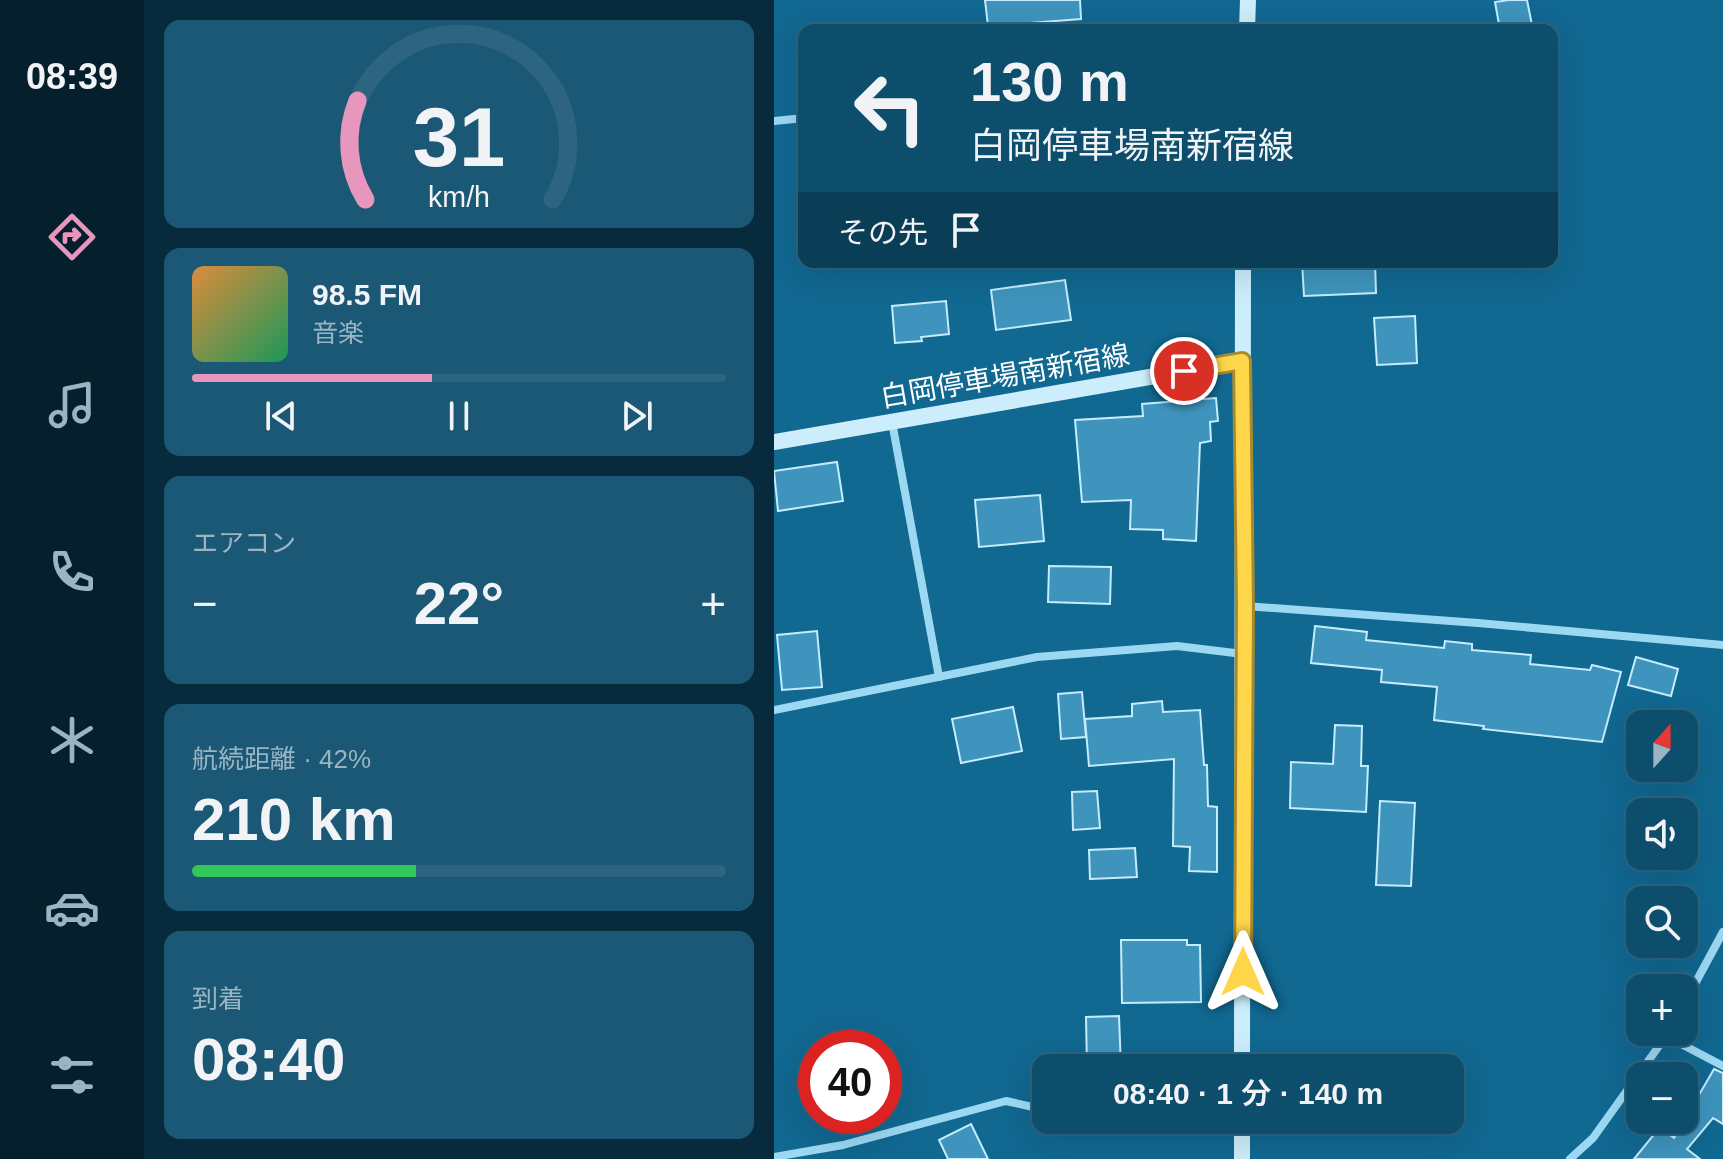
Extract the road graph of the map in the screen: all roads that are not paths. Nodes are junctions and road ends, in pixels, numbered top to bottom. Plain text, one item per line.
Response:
1 (1248, 0) edge
2 (1247, 24) edge
3 (798, 119) edge
4 (774, 121) edge
5 (1243, 268) edge
6 (1242, 361) junction
7 (892, 422) junction
8 (774, 442) edge
9 (1245, 606) junction
10 (1723, 645) edge
11 (1244, 654) junction
12 (939, 677) junction
13 (774, 710) edge
14 (1723, 934) edge
15 (1698, 979) edge
16 (1659, 1046) edge
17 (1689, 1046) edge
18 (1242, 1054) edge
19 (1723, 1066) edge
20 (1032, 1107) edge
21 (1242, 1134) edge
22 (774, 1157) edge
23 (1242, 1159) edge
24 (1570, 1159) edge

1 - 2 street
3 - 4 street
5 - 6 street
6 - 7 street, 白岡停車場南新宿線
6 - 9 street
7 - 8 street, 白岡停車場南新宿線
7 - 12 street
9 - 10 street
9 - 11 street
11 - 12 street
11 - 18 street
12 - 13 street
14 - 15 street
16 - 24 street
17 - 19 street
20 - 22 street
21 - 23 street

